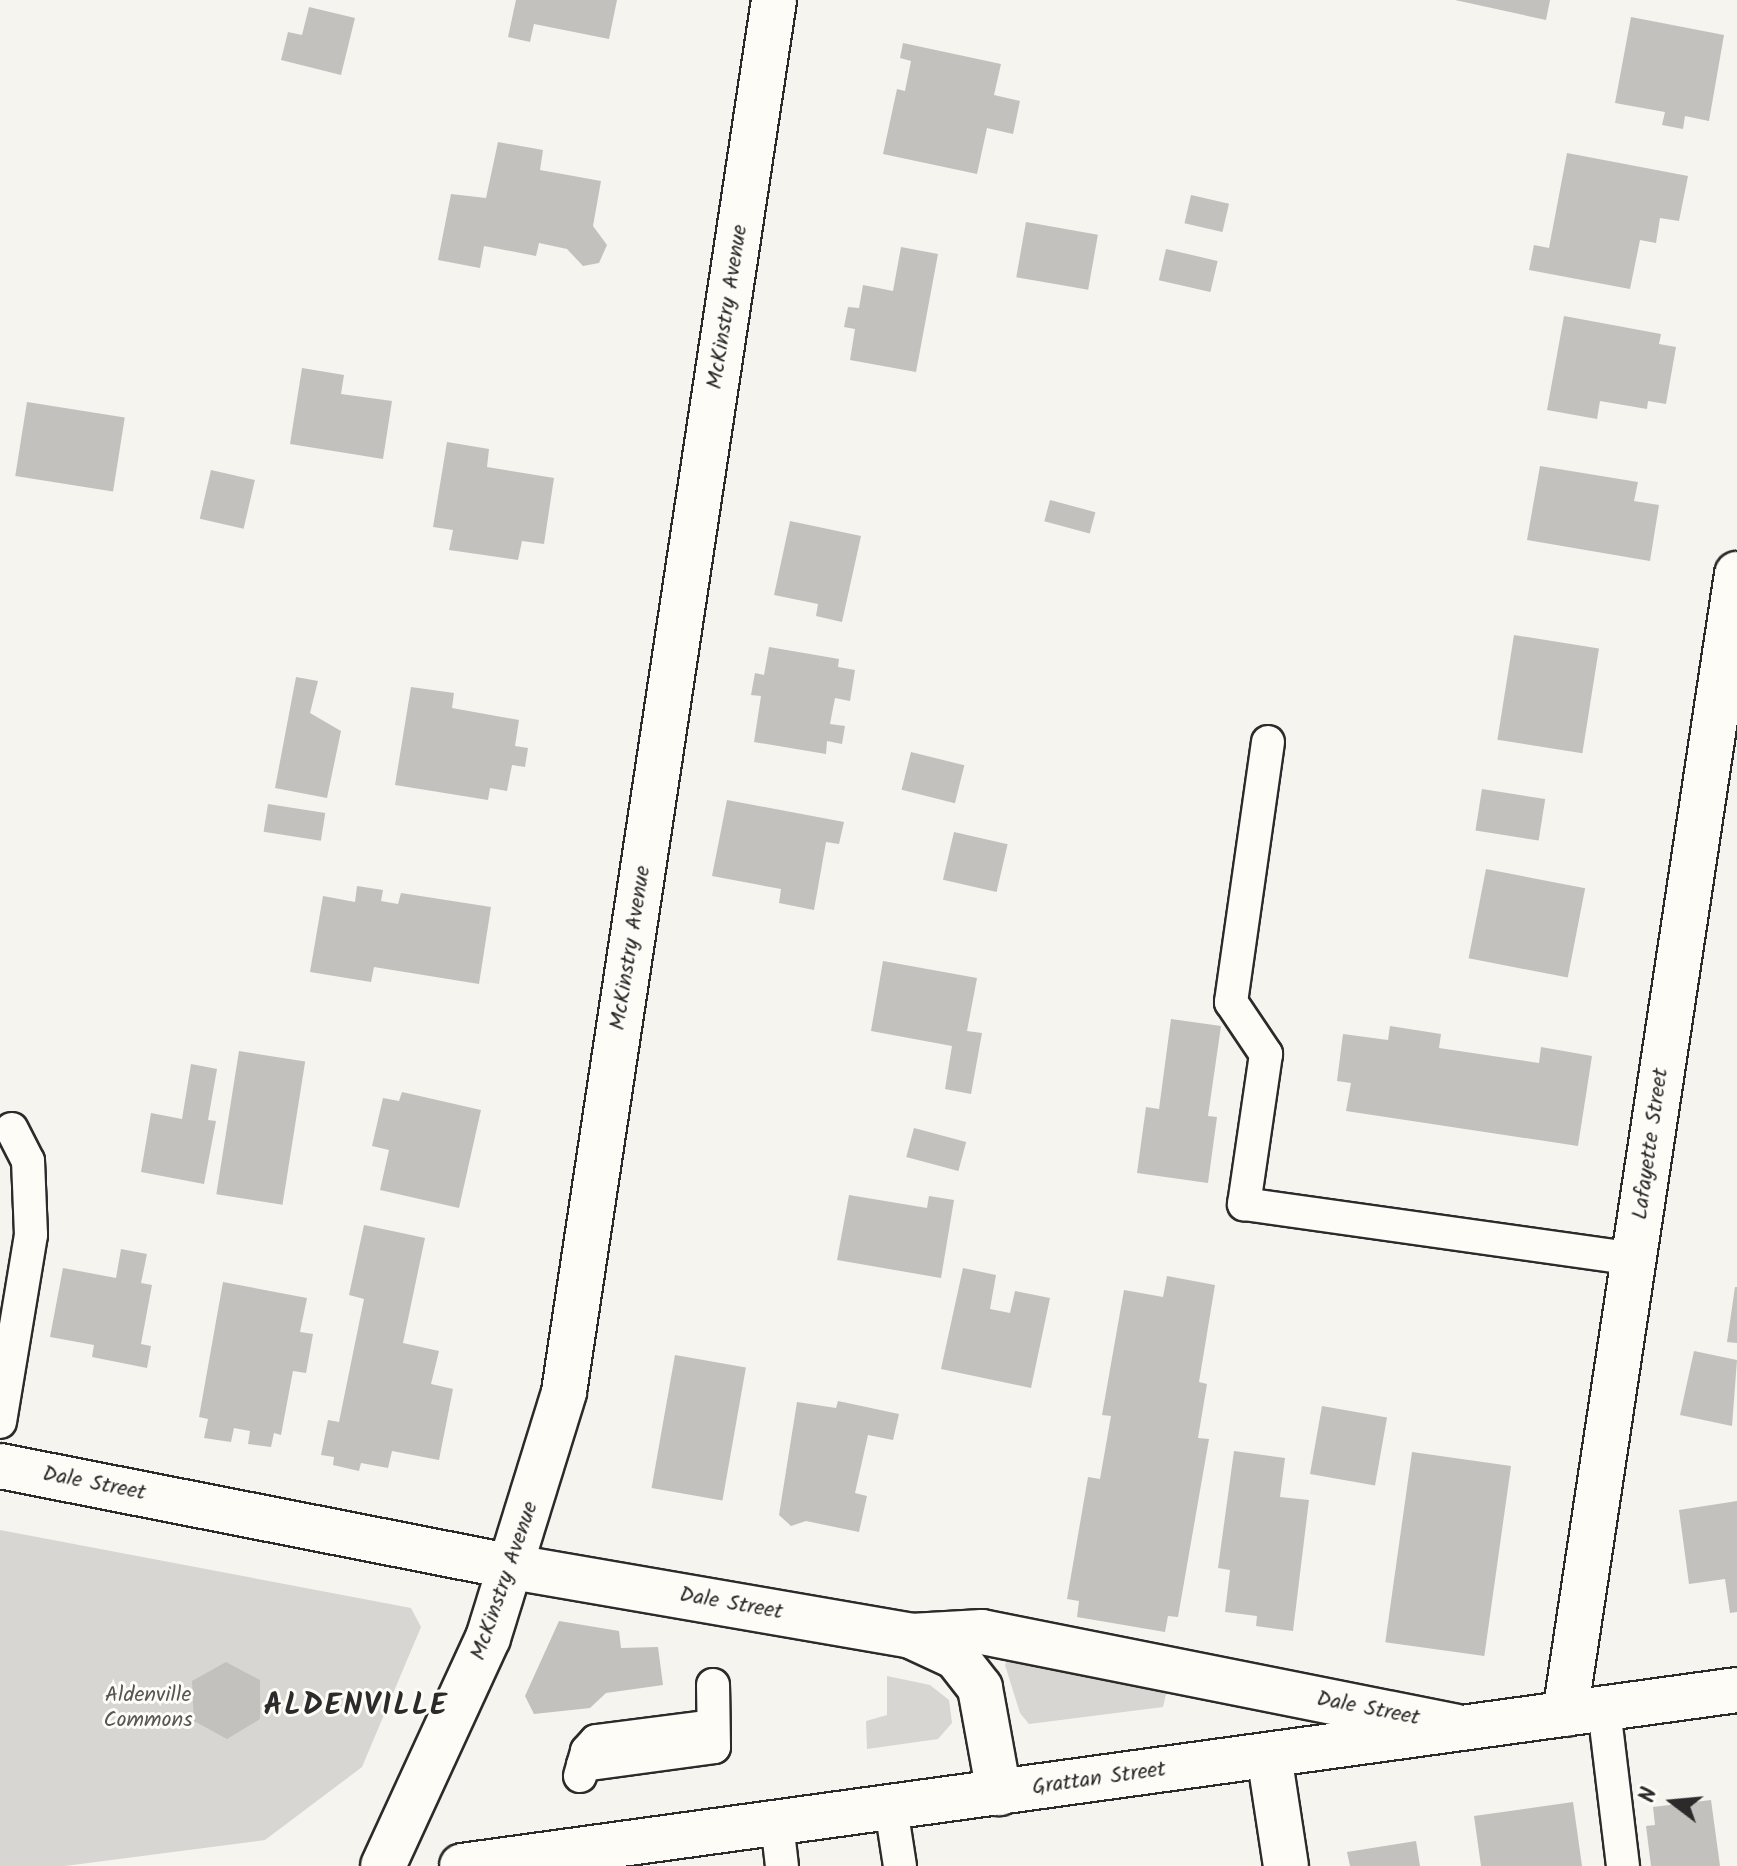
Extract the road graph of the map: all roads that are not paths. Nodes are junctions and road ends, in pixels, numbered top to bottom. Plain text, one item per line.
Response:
1 (774, 0) edge
2 (1737, 574) edge
3 (1268, 742) dead end
4 (12, 1129) dead end
5 (1634, 1259) junction
6 (0, 1422) edge
7 (0, 1466) edge
8 (513, 1567) junction
9 (911, 1636) junction
10 (713, 1685) dead end
11 (1737, 1690) edge
12 (1585, 1711) junction
13 (1462, 1728) junction
14 (1269, 1755) junction
15 (580, 1776) dead end
16 (999, 1793) junction
17 (891, 1808) junction
18 (777, 1823) junction
19 (383, 1866) edge
20 (462, 1866) edge
21 (782, 1866) edge
22 (900, 1866) edge
23 (1286, 1866) edge
24 (1623, 1866) edge

1 - 8 street, McKinstry Avenue
2 - 5 street, Lafayette Street
3 - 5 lane
4 - 6 lane
5 - 12 street, Lafayette Street
7 - 8 street, Dale Street
8 - 9 street, Dale Street
8 - 19 street, McKinstry Avenue
9 - 13 street, Dale Street
9 - 16 street
10 - 15 lane
11 - 12 street, Grattan Street
12 - 13 street, Grattan Street
12 - 24 lane
13 - 14 street, Grattan Street
14 - 16 street, Grattan Street
14 - 23 street
16 - 17 street, Grattan Street
17 - 18 street, Grattan Street
17 - 22 lane
18 - 20 street, Grattan Street
18 - 21 lane

